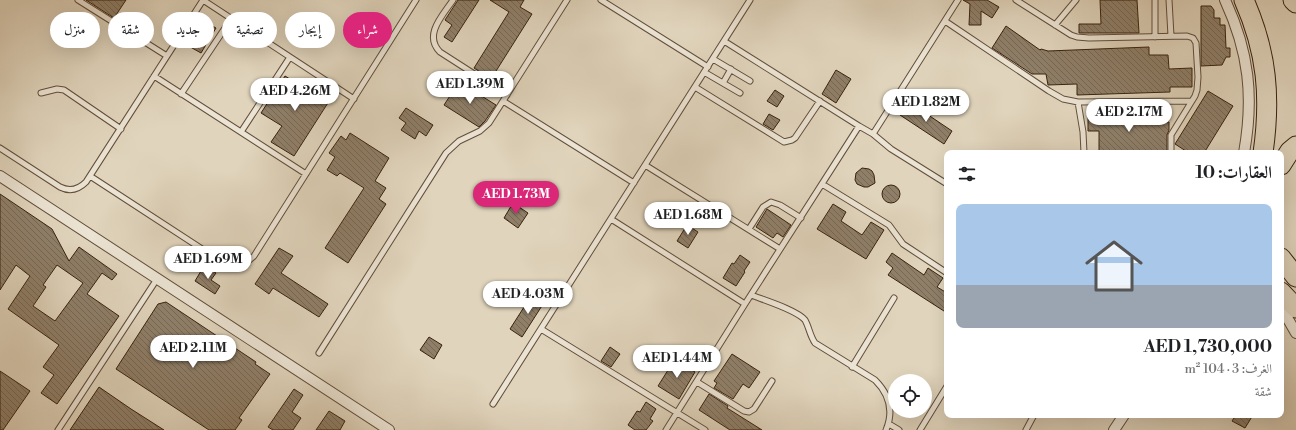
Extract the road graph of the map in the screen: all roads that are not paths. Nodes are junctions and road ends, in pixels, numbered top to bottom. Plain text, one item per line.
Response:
1 (78, 0) edge
2 (203, 0) edge
3 (416, 0) edge
4 (453, 0) edge
5 (567, 0) edge
6 (601, 0) edge
7 (750, 0) edge
8 (958, 0) edge
9 (1016, 0) edge
10 (1076, 0) edge
11 (1155, 0) edge
12 (1169, 0) edge
13 (1225, 0) edge
14 (1244, 0) edge
15 (1293, 0) edge
16 (1296, 3) edge
17 (222, 13) edge
18 (945, 21) junction
19 (1055, 25) junction
20 (222, 32) edge
21 (1171, 36) junction
22 (1155, 37) junction
23 (724, 41) junction
24 (276, 48) edge
25 (167, 56) junction
26 (290, 57) junction
27 (713, 58) junction
28 (708, 67) junction
29 (731, 69) junction
30 (704, 72) junction
31 (154, 76) junction
32 (750, 81) dead end
33 (723, 83) junction
34 (695, 87) junction
35 (41, 93) dead end
36 (740, 93) dead end
37 (181, 94) junction
38 (507, 95) junction
39 (354, 99) junction
40 (503, 101) junction
41 (820, 101) junction
42 (1191, 101) junction
43 (1078, 102) junction
44 (859, 126) junction
45 (121, 129) junction
46 (241, 132) junction
47 (873, 134) junction
48 (1296, 146) edge
49 (0, 148) edge
50 (1084, 150) edge
51 (1171, 150) edge
52 (1245, 150) edge
53 (1263, 150) edge
54 (1284, 160) edge
55 (645, 165) junction
56 (306, 174) junction
57 (0, 176) edge
58 (90, 176) junction
59 (944, 182) edge
60 (634, 183) junction
61 (822, 184) junction
62 (801, 218) junction
63 (611, 219) junction
64 (749, 229) junction
65 (780, 249) junction
66 (1284, 262) edge
67 (944, 271) edge
68 (1296, 277) edge
69 (157, 279) junction
70 (751, 295) junction
71 (1284, 295) edge
72 (894, 298) dead end
73 (745, 304) junction
74 (1296, 308) edge
75 (1284, 312) edge
76 (541, 329) junction
77 (1296, 333) edge
78 (319, 353) dead end
79 (852, 367) junction
80 (772, 381) dead end
81 (696, 382) junction
82 (944, 391) edge
83 (493, 404) dead end
84 (677, 413) junction
85 (1032, 418) edge
86 (1122, 418) edge
87 (889, 424) junction
88 (58, 430) edge
89 (389, 430) edge
90 (666, 430) edge
91 (705, 430) edge
92 (886, 430) edge
93 (899, 430) edge
94 (920, 430) edge
95 (1026, 430) edge
96 (1114, 430) edge

1 - 25 lane
2 - 17 lane
2 - 25 lane
3 - 39 lane
4 - 38 lane
5 - 38 lane
6 - 28 lane
7 - 23 lane
8 - 18 lane
9 - 19 lane
10 - 19 lane
11 - 22 lane
12 - 21 lane
13 - 52 street
14 - 53 highway
15 - 16 highway
18 - 43 lane
18 - 47 lane
19 - 22 lane
20 - 37 lane
21 - 22 lane
21 - 42 lane
23 - 27 lane
23 - 41 lane
24 - 26 lane
25 - 31 lane
26 - 39 lane
26 - 46 lane
27 - 28 lane
27 - 29 lane
28 - 30 lane
29 - 32 lane
29 - 33 lane
30 - 33 lane
30 - 34 lane
31 - 37 lane
31 - 45 lane
33 - 36 lane
34 - 41 lane
34 - 55 lane
35 - 45 lane
37 - 46 lane
38 - 40 lane
39 - 56 lane
40 - 60 lane
40 - 78 lane
41 - 44 lane
42 - 43 lane
42 - 51 lane
43 - 50 lane
44 - 47 lane
44 - 61 lane
45 - 58 lane
46 - 56 lane
47 - 59 lane
48 - 54 highway
49 - 58 lane
55 - 60 lane
55 - 64 lane
56 - 58 lane
57 - 69 street
60 - 63 lane
61 - 62 lane
61 - 67 lane
62 - 64 lane
62 - 65 lane
63 - 73 lane
63 - 76 lane
64 - 65 lane
65 - 70 lane
66 - 68 highway
69 - 88 lane
69 - 89 street
70 - 73 lane
70 - 79 lane
71 - 74 highway
72 - 79 lane
73 - 81 lane
75 - 77 street
76 - 83 lane
76 - 84 lane
79 - 87 lane
80 - 81 lane
81 - 84 lane
82 - 94 lane
84 - 90 lane
84 - 91 lane
85 - 95 lane
86 - 96 street
87 - 92 lane
87 - 93 lane

